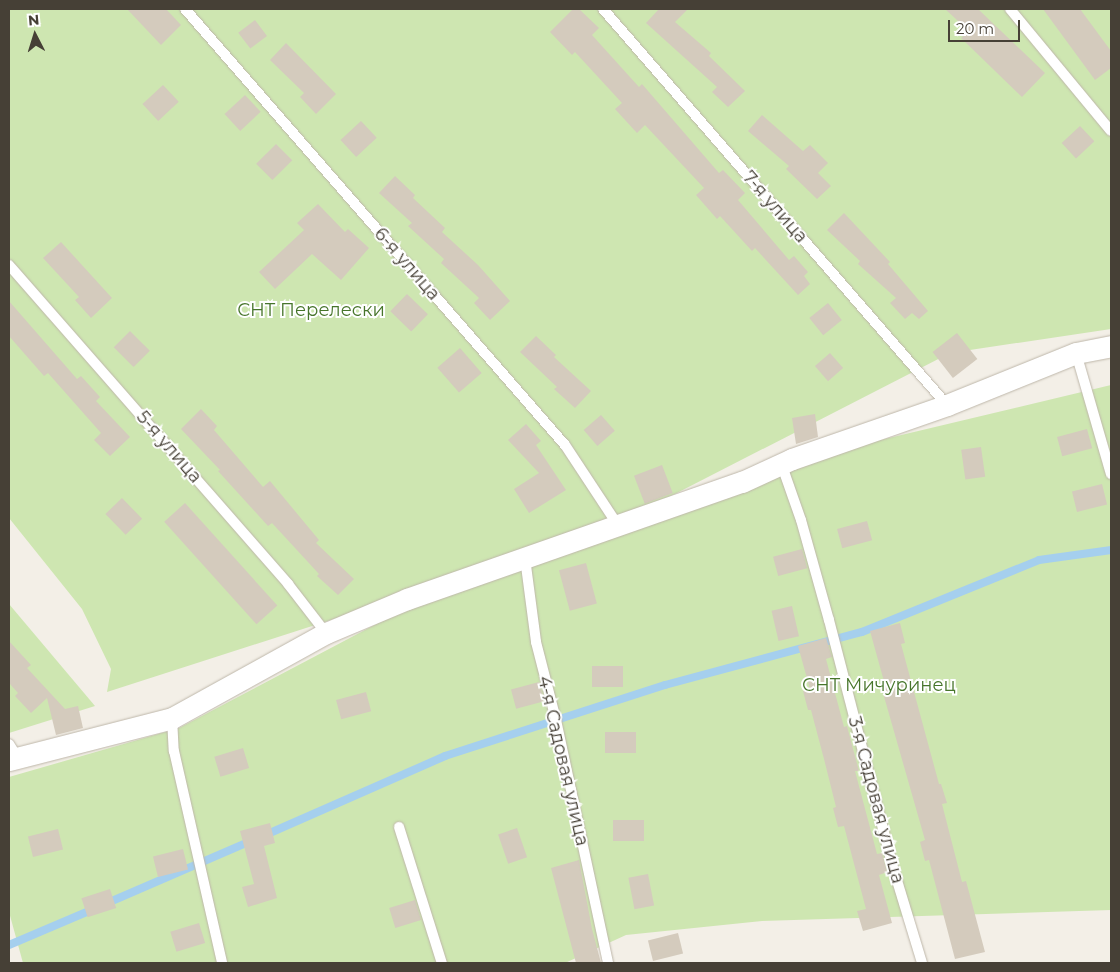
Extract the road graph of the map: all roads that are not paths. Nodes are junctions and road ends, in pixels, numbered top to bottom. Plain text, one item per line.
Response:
1 (185, 9) edge
2 (603, 9) edge
3 (1010, 9) edge
4 (1111, 131) edge
5 (9, 265) edge
6 (1111, 346) edge
7 (1076, 353) junction
8 (948, 405) junction
9 (781, 463) junction
10 (1111, 474) edge
11 (619, 527) junction
12 (525, 558) junction
13 (326, 633) junction
14 (172, 718) junction
15 (12, 754) edge
16 (399, 827) dead end
17 (222, 963) edge
18 (442, 963) edge
19 (608, 963) edge
20 (922, 963) edge

1 - 11 lane, 6-я улица
2 - 8 lane, 7-я улица
3 - 4 lane
5 - 13 lane, 5-я улица
6 - 7 street
7 - 8 street
7 - 10 lane
8 - 9 street
9 - 11 street
9 - 20 lane, 3-я Садовая улица
11 - 12 street
12 - 13 street
12 - 19 lane, 4-я Садовая улица
13 - 14 street
14 - 15 street
14 - 17 lane
16 - 18 lane

